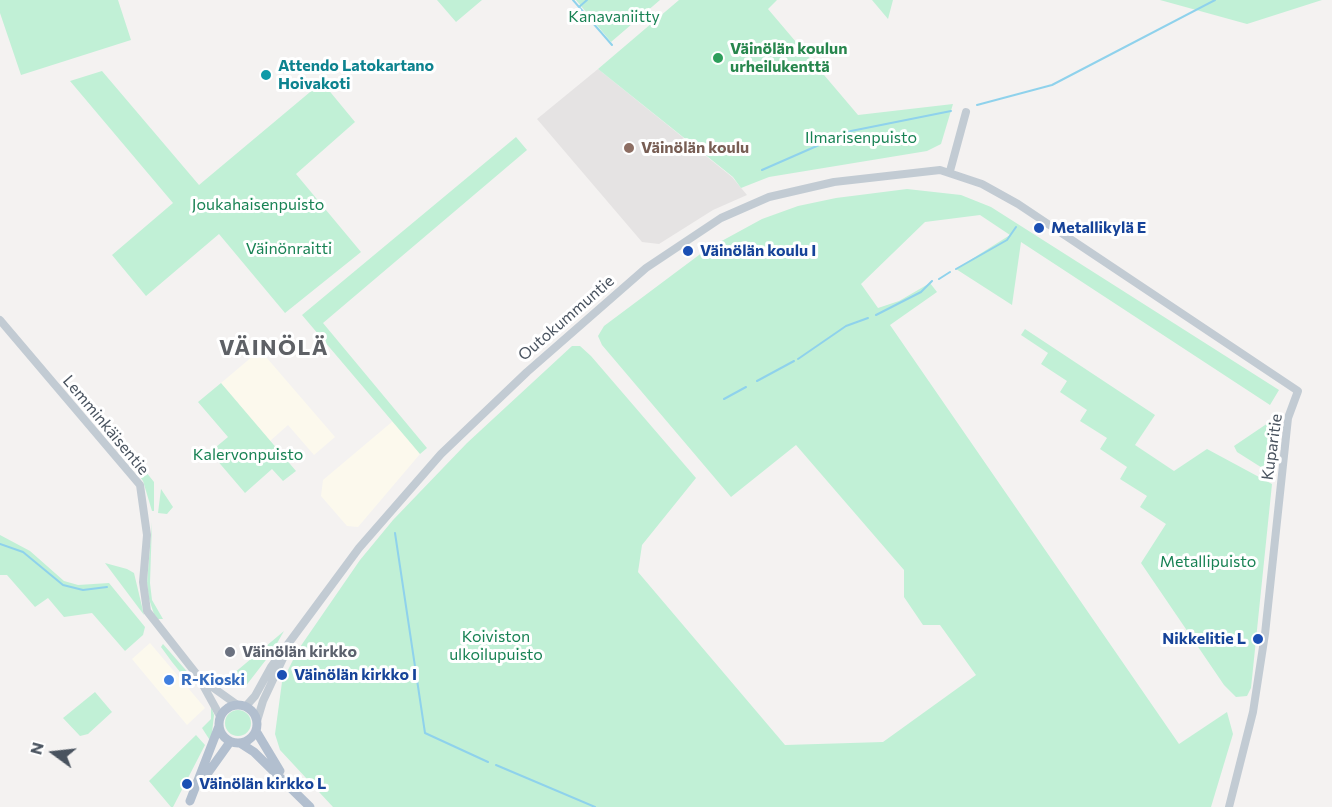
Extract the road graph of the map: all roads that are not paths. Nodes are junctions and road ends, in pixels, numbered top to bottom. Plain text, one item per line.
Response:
1 (966, 112) dead end
2 (950, 171) junction
3 (0, 320) edge
4 (294, 637) junction
5 (198, 676) junction
6 (241, 705) junction
7 (219, 721) junction
8 (257, 726) junction
9 (235, 743) junction
10 (288, 783) junction
11 (188, 804) edge
12 (310, 807) edge
13 (1229, 807) edge

1 - 2 street
2 - 4 street, Outokummuntie
2 - 13 street, Kuparitie
3 - 5 street, Lemminkäisentie
4 - 6 street, Outokummuntie
4 - 8 street, Outokummuntie
5 - 6 street
5 - 7 street
6 - 7 main road
6 - 8 main road
7 - 9 main road
7 - 11 main road
8 - 9 main road
8 - 10 main road
9 - 10 main road
9 - 11 main road
10 - 12 main road

